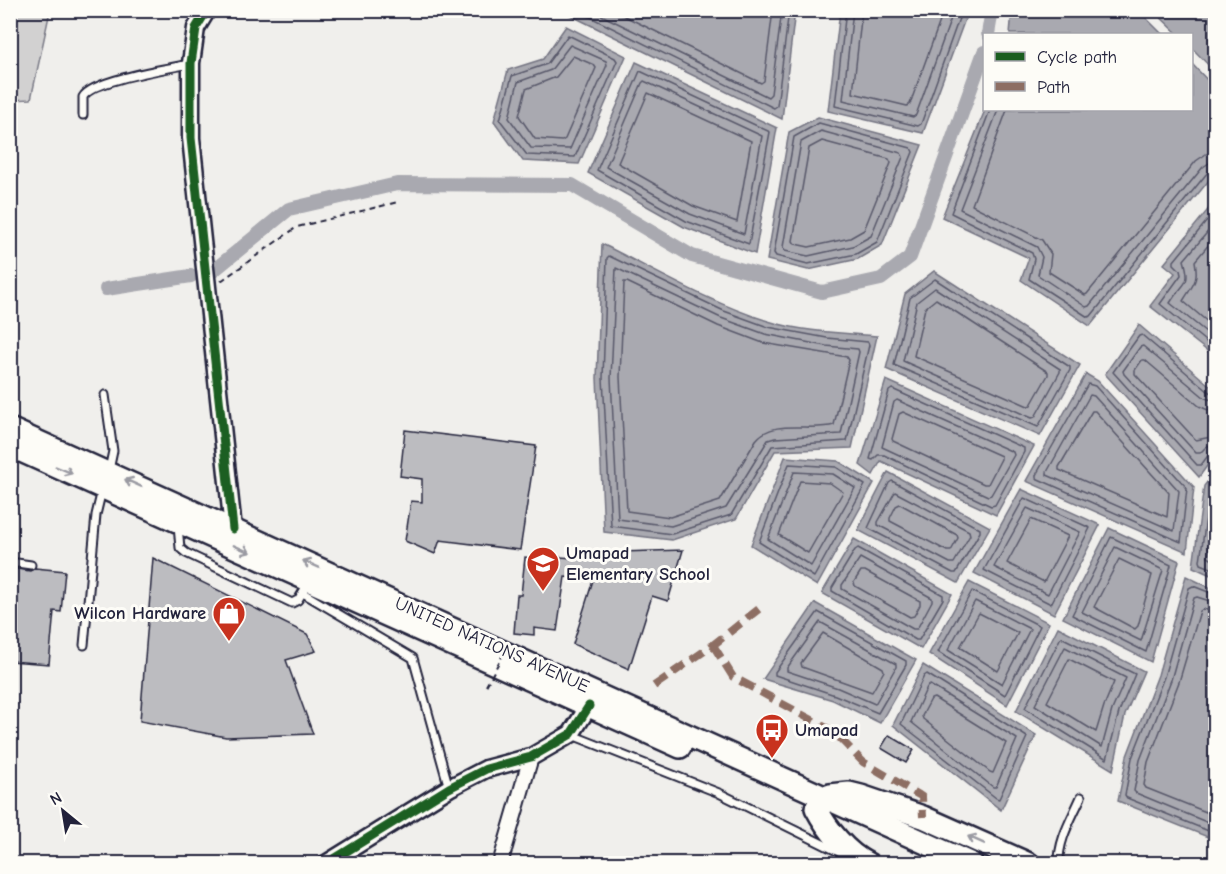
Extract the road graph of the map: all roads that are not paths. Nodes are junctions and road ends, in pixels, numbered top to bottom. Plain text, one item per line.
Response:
1 (207, 10) edge
2 (191, 63) junction
3 (83, 115) dead end
4 (105, 395) dead end
5 (10, 429) edge
6 (10, 446) edge
7 (105, 479) junction
8 (233, 529) junction
9 (10, 562) edge
10 (31, 565) dead end
11 (305, 586) junction
12 (84, 645) dead end
13 (589, 706) junction
14 (571, 734) junction
15 (531, 757) junction
16 (449, 788) junction
17 (1082, 797) dead end
18 (820, 802) junction
19 (865, 862) edge
20 (326, 864) edge
21 (500, 864) edge
22 (937, 864) edge
23 (972, 864) edge
24 (1029, 864) edge
25 (1059, 864) edge

1 - 2 street
2 - 3 lane
2 - 8 street
4 - 7 lane
5 - 7 main road, UNITED NATIONS AVENUE
6 -> 7 main road, UNITED NATIONS AVENUE
8 -> 7 main road, UNITED NATIONS AVENUE
7 - 11 main road, UNITED NATIONS AVENUE
7 - 12 lane
18 -> 8 main road, UNITED NATIONS AVENUE
9 - 10 lane
11 - 13 main road, UNITED NATIONS AVENUE
11 - 16 lane
13 - 14 street
13 - 18 main road, UNITED NATIONS AVENUE
14 - 15 street
14 - 19 lane
15 - 16 street
15 - 21 street
16 - 20 street
17 - 25 lane
18 - 19 main road
18 - 22 main road, UNITED NATIONS AVENUE
18 - 23 main road, UNITED NATIONS AVENUE
24 -> 18 main road

